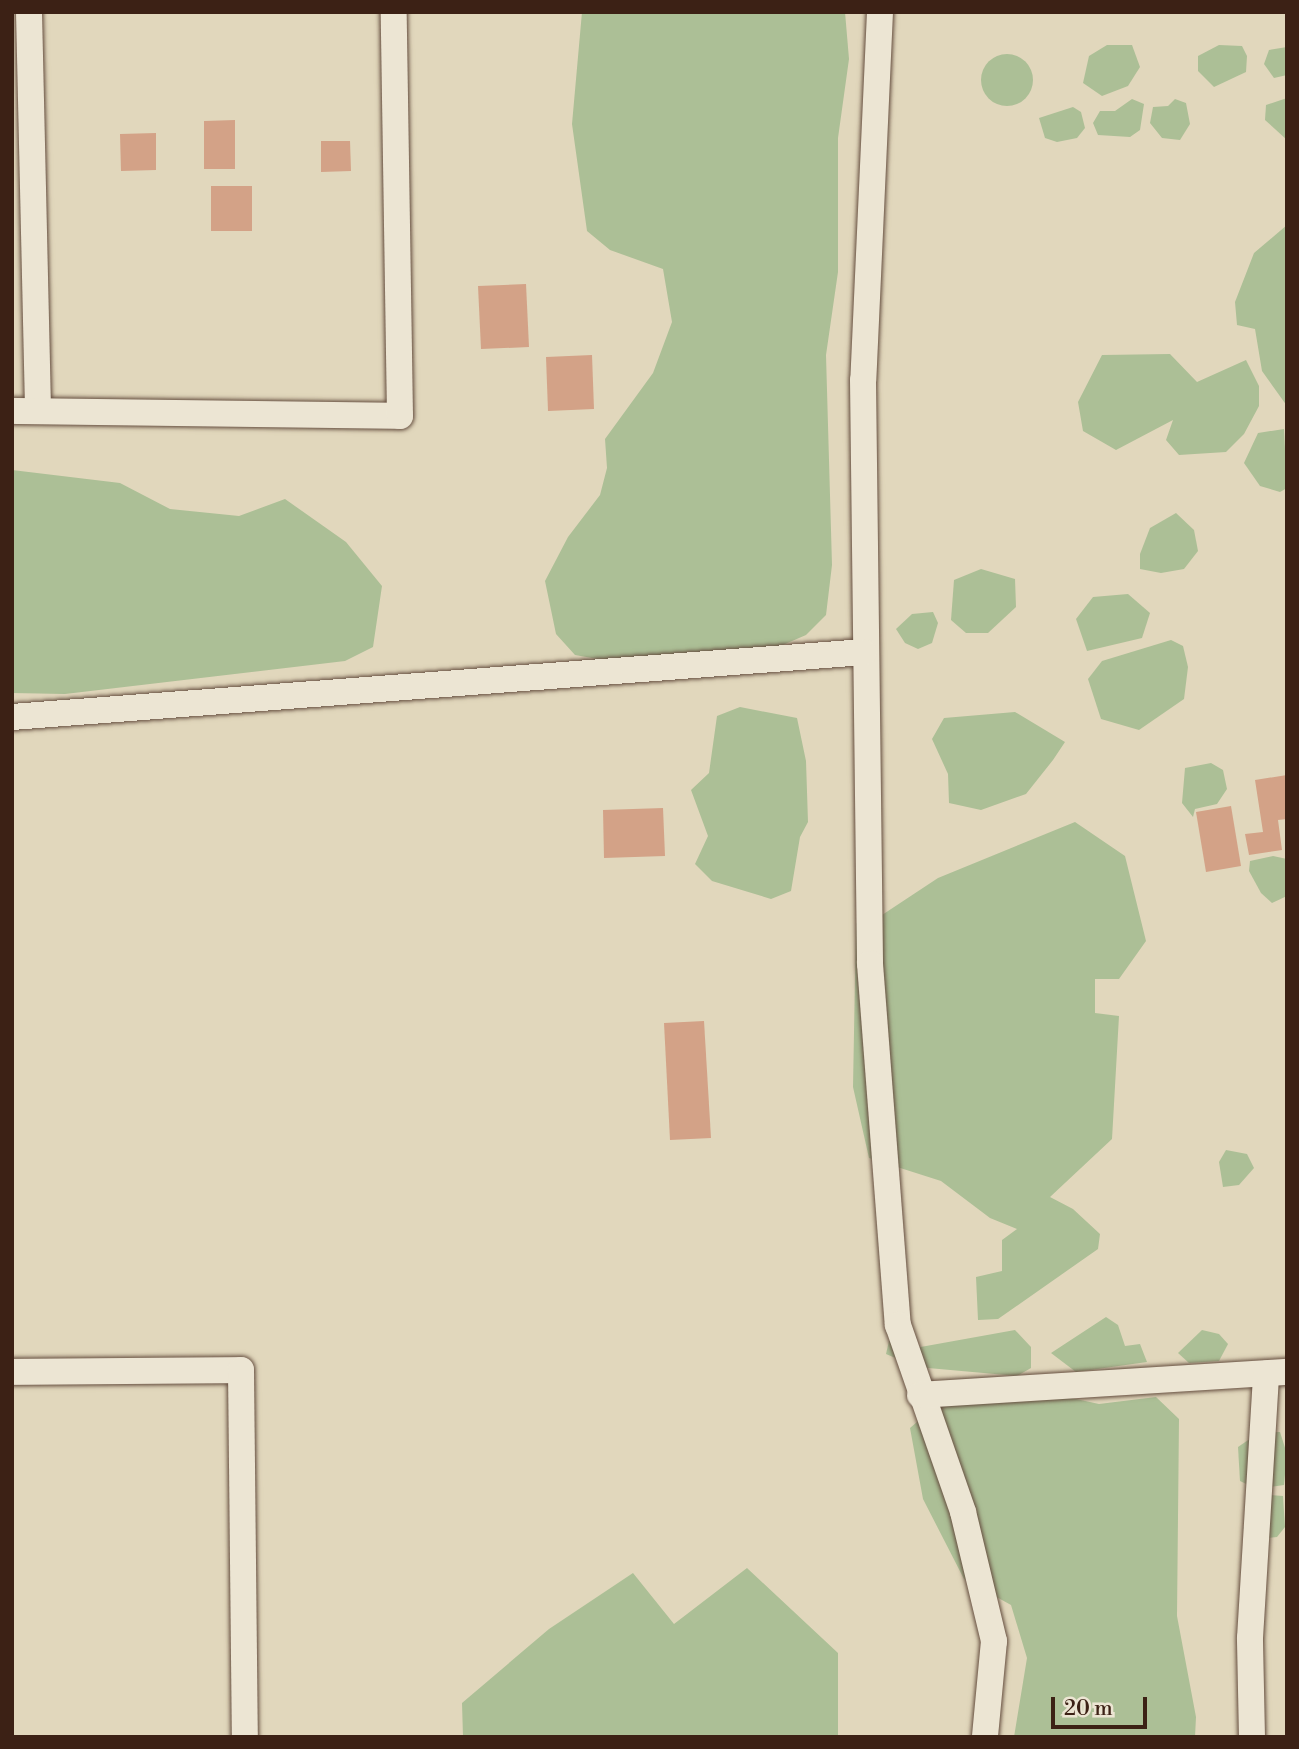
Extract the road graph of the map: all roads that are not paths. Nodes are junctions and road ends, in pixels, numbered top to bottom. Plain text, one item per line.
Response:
1 (29, 12) edge
2 (394, 12) edge
3 (880, 12) edge
4 (25, 411) edge
5 (864, 652) junction
6 (12, 716) edge
7 (12, 1372) edge
8 (1276, 1373) edge
9 (920, 1395) junction
10 (245, 1737) edge
11 (985, 1737) edge
12 (1252, 1737) edge

1 - 4 street
2 - 4 street
3 - 5 street
5 - 6 street
5 - 9 street
7 - 10 street
8 - 9 street
8 - 12 street
9 - 11 street

